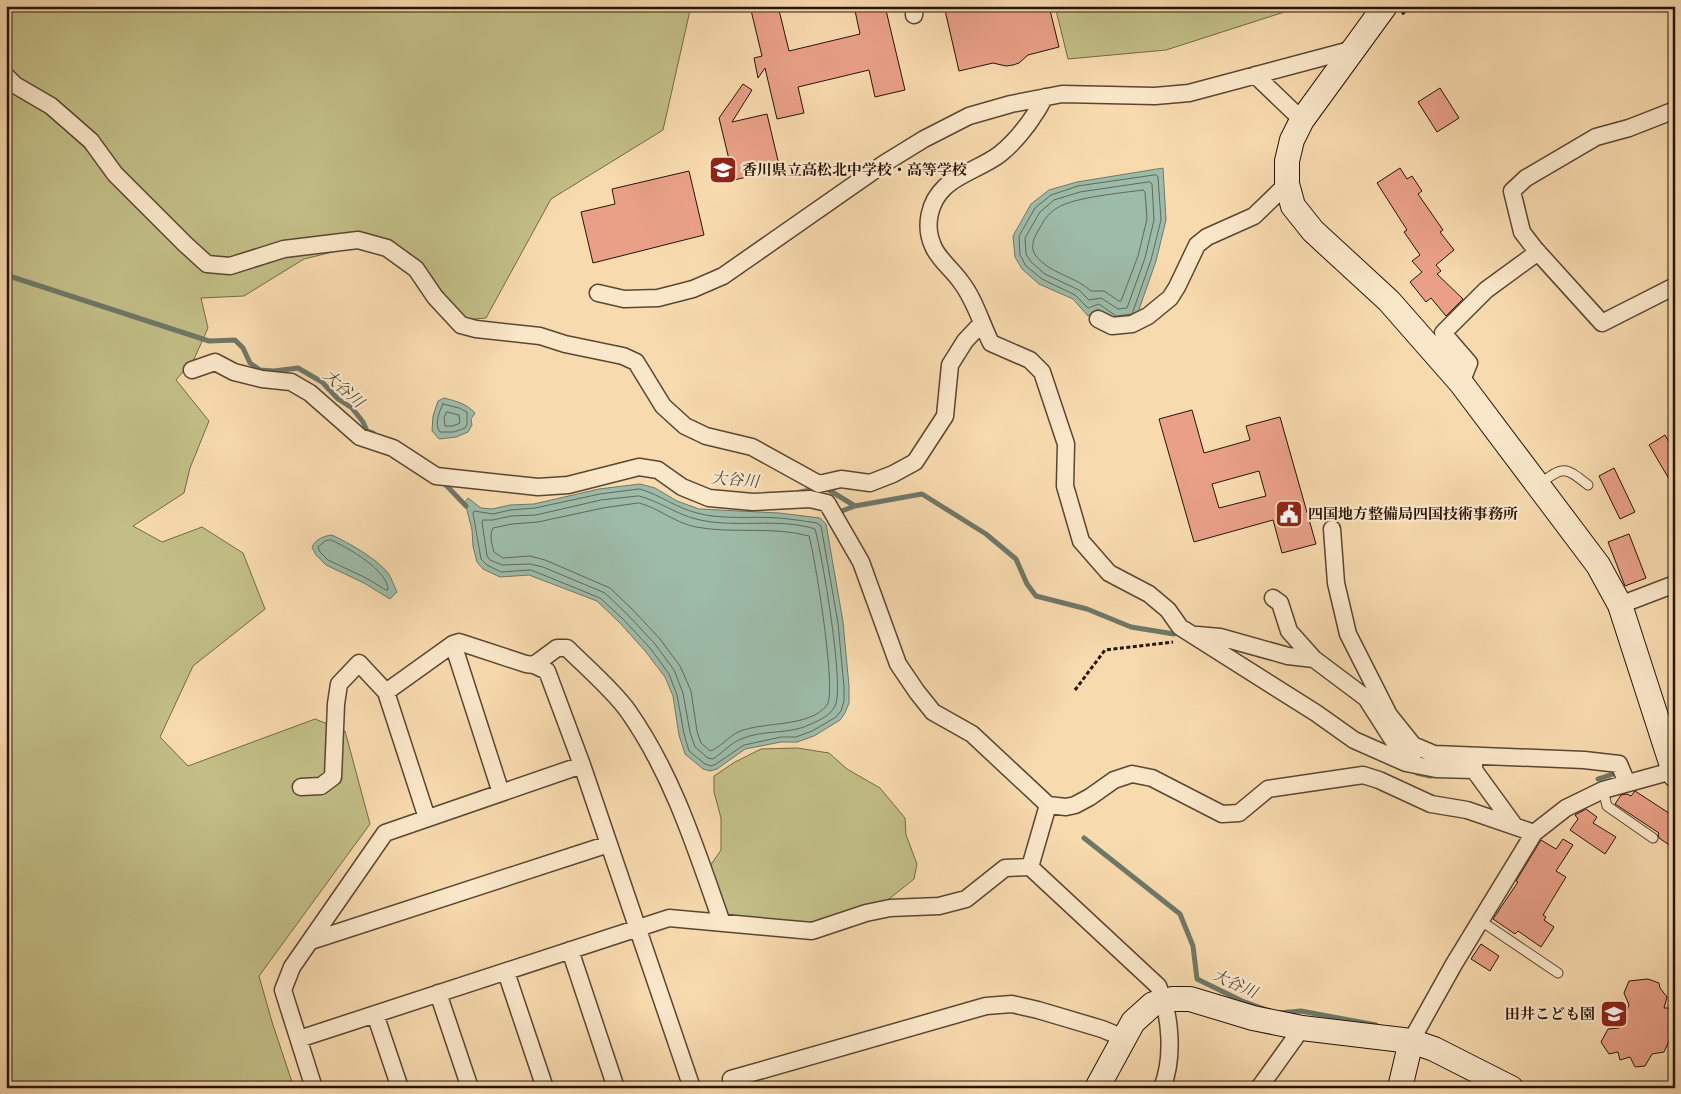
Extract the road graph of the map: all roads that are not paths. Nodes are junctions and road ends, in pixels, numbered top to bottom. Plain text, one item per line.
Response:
1 (1385, 6) edge
2 (1354, 49) junction
3 (1255, 75) junction
4 (6, 76) edge
5 (1045, 98) junction
6 (1675, 110) edge
7 (1302, 120) junction
8 (1287, 184) junction
9 (1538, 252) junction
10 (1675, 286) edge
11 (598, 293) dead end
12 (1098, 319) dead end
13 (982, 324) junction
14 (192, 370) dead end
15 (1461, 383) junction
16 (819, 484) junction
17 (1538, 485) junction
18 (1588, 485) dead end
19 (827, 503) junction
20 (1332, 529) dead end
21 (1675, 584) edge
22 (1273, 598) dead end
23 (1620, 605) junction
24 (1193, 635) junction
25 (453, 644) junction
26 (1314, 659) junction
27 (534, 665) junction
28 (386, 692) junction
29 (1474, 763) junction
30 (582, 765) junction
31 (1418, 765) junction
32 (1674, 773) edge
33 (1626, 783) junction
34 (300, 787) dead end
35 (1603, 790) junction
36 (501, 793) junction
37 (1048, 805) junction
38 (427, 818) junction
39 (1514, 825) junction
40 (1534, 833) junction
41 (1653, 838) dead end
42 (608, 844) junction
43 (1030, 867) junction
44 (1481, 921) junction
45 (722, 923) junction
46 (637, 928) junction
47 (311, 940) junction
48 (570, 950) junction
49 (506, 972) junction
50 (1558, 973) dead end
51 (438, 993) junction
52 (1165, 1001) junction
53 (375, 1014) junction
54 (1302, 1028) junction
55 (1124, 1038) junction
56 (298, 1039) junction
57 (1409, 1051) junction
58 (731, 1079) dead end
59 (314, 1088) edge
60 (400, 1088) edge
61 (470, 1088) edge
62 (545, 1088) edge
63 (616, 1088) edge
64 (692, 1088) edge
65 (1097, 1088) edge
66 (1162, 1088) edge
67 (1259, 1088) edge
68 (1400, 1088) edge
69 (1511, 1088) edge

1 - 2 street
2 - 3 street
2 - 7 street
3 - 5 street
3 - 7 street
4 - 16 street
5 - 11 street
5 - 13 street
6 - 9 street
7 - 8 street
8 - 12 street
8 - 15 street
9 - 10 street
9 - 15 street
13 - 16 street
13 - 24 street
14 - 19 street
15 - 17 street
16 - 19 street
17 - 18 lane
17 - 23 street
19 - 37 street
20 - 29 street
21 - 23 street
22 - 26 street
23 - 32 street
24 - 26 street
24 - 31 street
25 - 27 street
25 - 28 street
25 - 36 street
26 - 31 street
27 - 30 street
27 - 45 street
28 - 34 street
28 - 38 street
29 - 31 street
29 - 33 street
29 - 39 street
30 - 36 street
30 - 42 street
32 - 33 street
33 - 35 street
35 - 40 street
35 - 41 lane
36 - 38 street
37 - 39 street
37 - 43 street
38 - 47 street
39 - 40 street
40 - 44 street
42 - 46 street
42 - 47 street
43 - 45 street
43 - 52 street
44 - 50 lane
44 - 57 street
45 - 46 street
46 - 48 street
46 - 64 street
47 - 56 street
48 - 49 street
48 - 63 street
49 - 51 street
49 - 62 street
51 - 53 street
51 - 61 street
52 - 54 street
52 - 55 street
52 - 66 street
53 - 56 street
53 - 60 street
54 - 57 street
54 - 67 street
55 - 58 street
55 - 65 street
56 - 59 street
57 - 68 street
57 - 69 street

